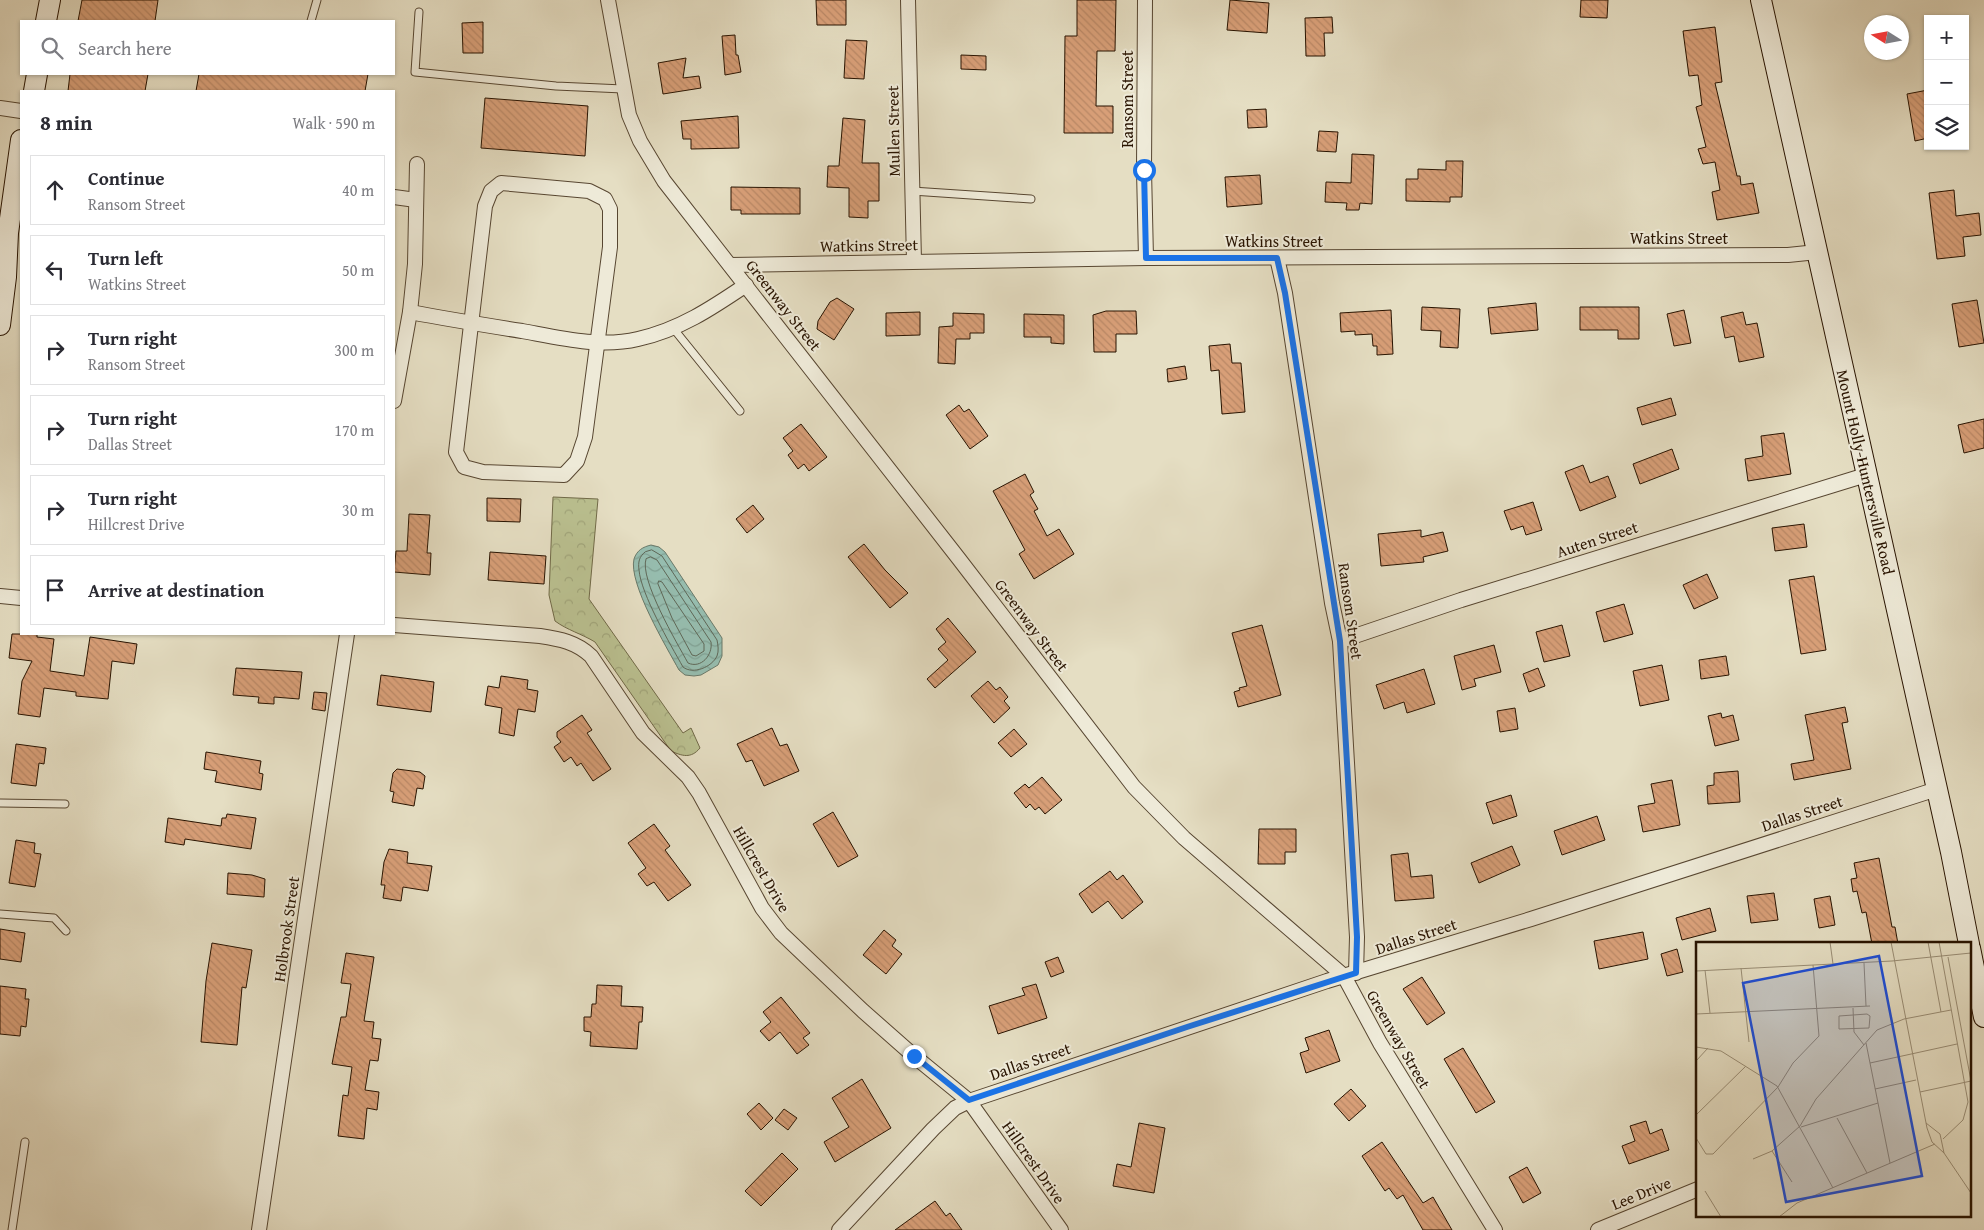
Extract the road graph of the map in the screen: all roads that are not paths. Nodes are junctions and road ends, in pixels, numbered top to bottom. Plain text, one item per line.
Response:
1 (50, 0) edge
2 (317, 0) edge
3 (608, 0) edge
4 (908, 0) edge
5 (1145, 0) edge
6 (1761, 0) edge
7 (419, 12) dead end
8 (46, 20) edge
9 (311, 20) edge
10 (37, 75) edge
11 (623, 89) junction
12 (34, 90) edge
13 (0, 108) edge
14 (20, 111) edge
15 (20, 147) edge
16 (417, 164) dead end
17 (912, 191) junction
18 (395, 197) edge
19 (1031, 199) dead end
20 (416, 200) junction
21 (20, 219) edge
22 (1817, 252) junction
23 (1146, 258) junction
24 (1277, 258) junction
25 (914, 261) junction
26 (730, 265) junction
27 (6, 277) junction
28 (746, 285) junction
29 (410, 312) junction
30 (472, 323) junction
31 (0, 325) edge
32 (673, 328) junction
33 (598, 342) junction
34 (395, 395) edge
35 (740, 410) dead end
36 (1866, 475) junction
37 (0, 596) edge
38 (20, 598) edge
39 (395, 625) edge
40 (346, 635) edge
41 (1340, 641) junction
42 (1937, 789) junction
43 (0, 803) edge
44 (65, 804) dead end
45 (0, 914) edge
46 (66, 930) dead end
47 (1969, 942) edge
48 (1972, 958) edge
49 (1350, 974) junction
50 (1984, 1017) edge
51 (969, 1100) junction
52 (26, 1142) dead end
53 (1696, 1190) edge
54 (12, 1230) edge
55 (260, 1230) edge
56 (839, 1230) edge
57 (1061, 1230) edge
58 (1494, 1230) edge
59 (1598, 1230) edge

1 - 8 main road
2 - 9 lane
3 - 11 street, Greenway Street
4 - 17 street, Mullen Street
5 - 23 street, Ransom Street
6 - 22 main road, Mount Holly-Huntersville Road
7 - 11 lane
10 - 12 main road
11 - 26 street, Greenway Street
13 - 14 street
15 - 27 main road
16 - 20 street
17 - 19 lane
17 - 25 street, Mullen Street
18 - 20 street
20 - 29 street
21 - 27 main road
22 - 24 street, Watkins Street
22 - 36 main road, Mount Holly-Huntersville Road
23 - 24 street, Watkins Street
23 - 25 street, Watkins Street
24 - 41 street, Ransom Street
25 - 26 street, Watkins Street
26 - 28 street, Greenway Street
27 - 31 main road
28 - 32 street
28 - 49 street, Greenway Street
29 - 30 street
29 - 34 street
30 - 33 street
30 - 33 street
30 - 33 street
32 - 33 street
32 - 35 lane
36 - 41 street, Auten Street
36 - 42 main road, Mount Holly-Huntersville Road
37 - 38 street
39 - 51 street, Hillcrest Drive
40 - 55 street, Holbrook Street
41 - 49 street, Ransom Street
42 - 47 main road, Mount Holly-Huntersville Road
42 - 49 street, Dallas Street
43 - 44 lane
45 - 46 lane
48 - 50 main road
49 - 51 street, Dallas Street
49 - 58 street, Greenway Street
51 - 56 street, Dallas Street
51 - 57 street, Hillcrest Drive
52 - 54 lane
53 - 59 street, Lee Drive

